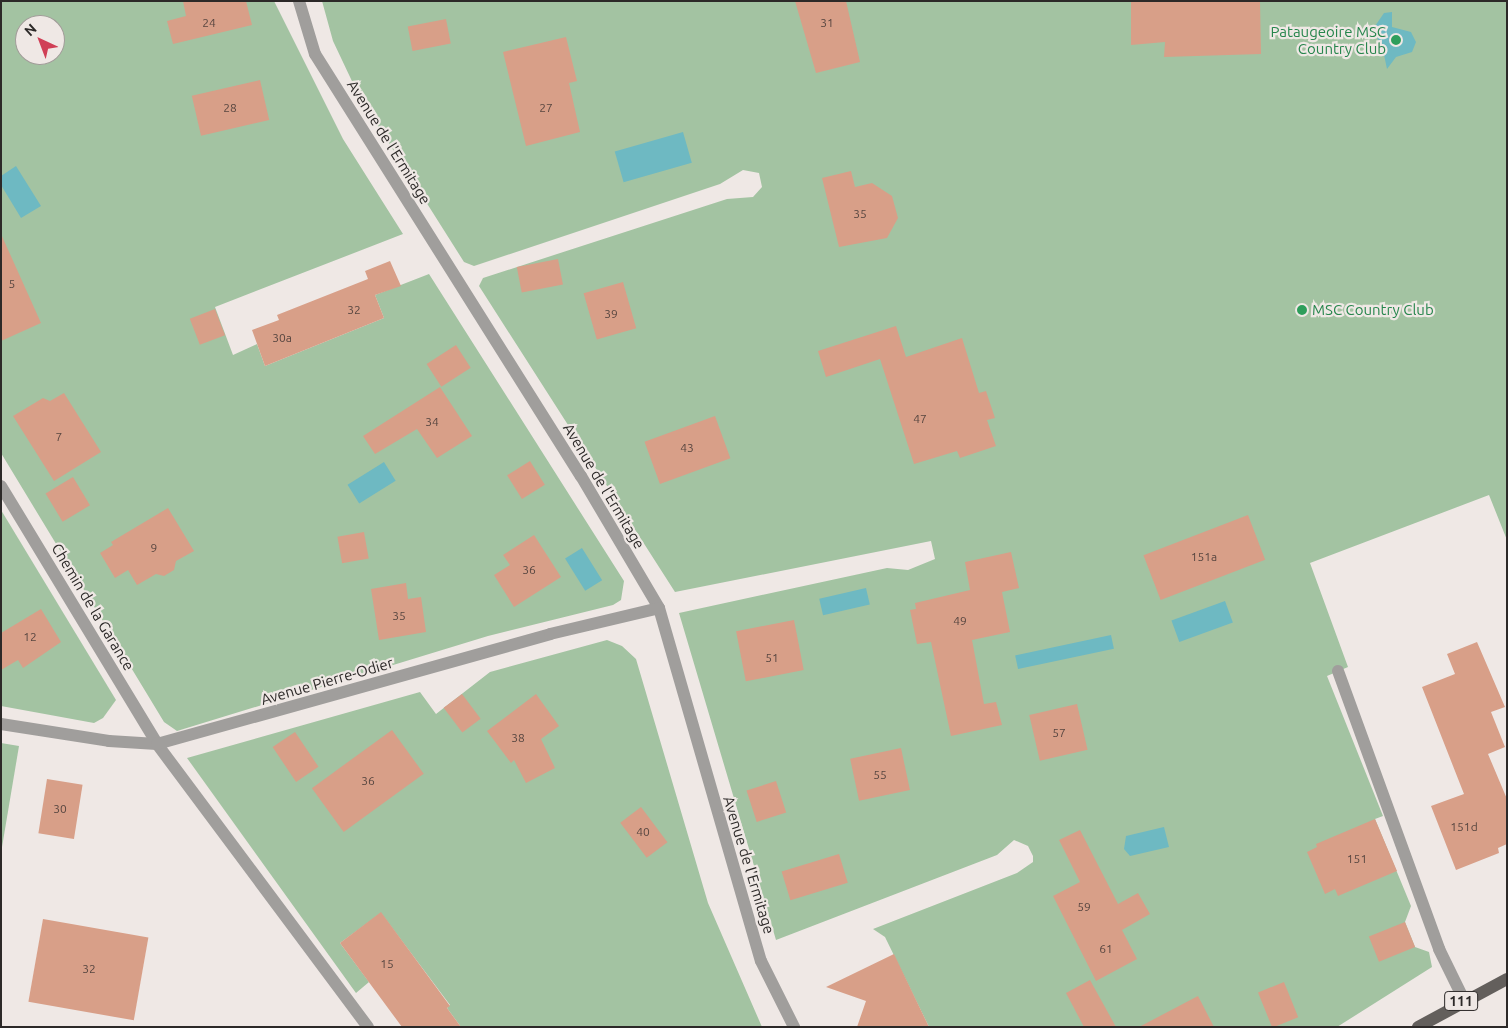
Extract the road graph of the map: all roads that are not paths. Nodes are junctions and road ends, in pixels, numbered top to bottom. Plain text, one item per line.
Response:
1 (299, 1) edge
2 (1, 486) edge
3 (659, 608) junction
4 (1338, 671) dead end
5 (1, 724) edge
6 (157, 744) junction
7 (1507, 979) edge
8 (1464, 1000) junction
9 (368, 1027) edge
10 (794, 1027) edge
11 (1418, 1027) edge

1 - 3 street, Avenue de l'Ermitage
2 - 6 street, Chemin de la Garance
3 - 6 street, Avenue Pierre-Odier
3 - 10 street, Avenue de l'Ermitage
4 - 8 street
5 - 6 street, Avenue Pierre-Odier
6 - 9 street, Chemin de la Garance
7 - 8 main road, 111
8 - 11 main road, 111

